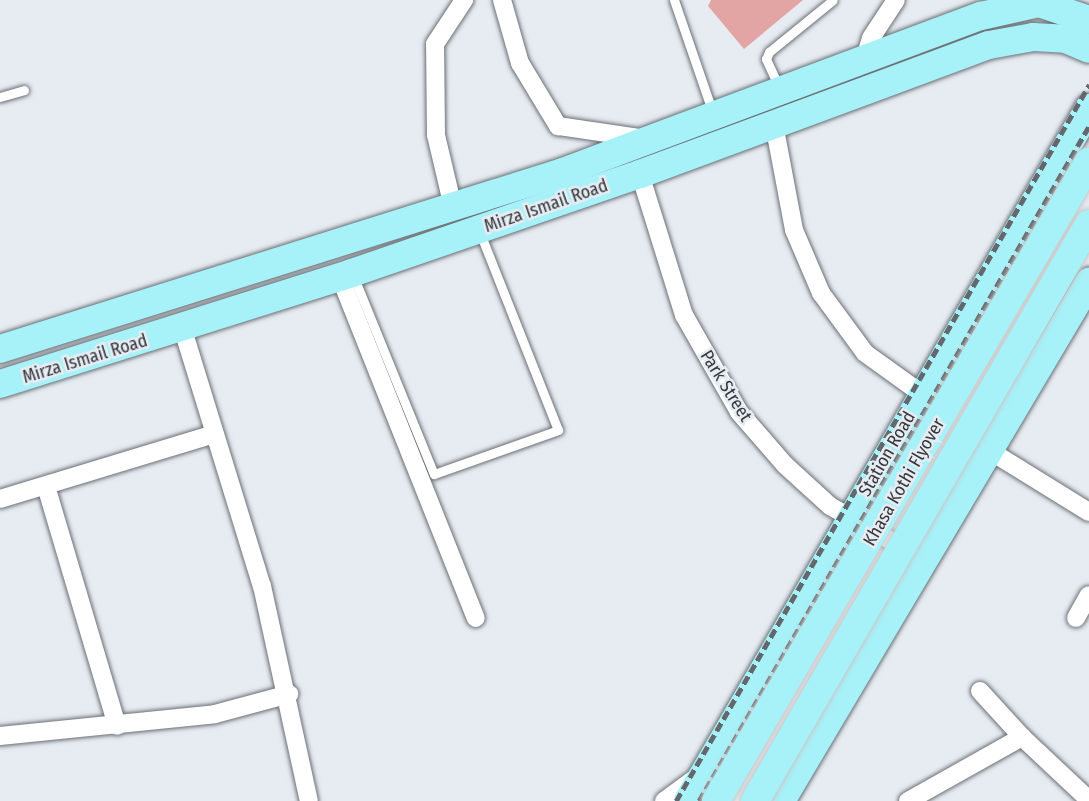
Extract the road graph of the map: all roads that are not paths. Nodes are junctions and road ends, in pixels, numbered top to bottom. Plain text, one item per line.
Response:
1 (465, 0) edge
2 (502, 0) edge
3 (674, 0) edge
4 (833, 0) edge
5 (896, 0) edge
6 (1041, 2) edge
7 (973, 9) edge
8 (1089, 20) edge
9 (1089, 49) edge
10 (864, 61) junction
11 (24, 90) dead end
12 (782, 92) junction
13 (0, 97) edge
14 (1089, 108) edge
15 (714, 118) junction
16 (774, 124) junction
17 (659, 139) junction
18 (1089, 162) edge
19 (640, 174) junction
20 (453, 207) junction
21 (1089, 224) edge
22 (478, 230) junction
23 (346, 275) junction
24 (1089, 282) edge
25 (172, 297) junction
26 (183, 330) junction
27 (0, 349) edge
28 (0, 384) edge
29 (922, 394) junction
30 (214, 434) junction
31 (987, 450) junction
32 (46, 486) junction
33 (0, 499) edge
34 (1089, 512) edge
35 (850, 517) junction
36 (922, 559) junction
37 (1089, 595) edge
38 (476, 618) dead end
39 (1076, 618) dead end
40 (980, 691) dead end
41 (289, 694) junction
42 (117, 726) junction
43 (0, 735) edge
44 (1022, 737) junction
45 (702, 773) junction
46 (1089, 800) edge
47 (309, 801) edge
48 (664, 801) edge
49 (688, 801) edge
50 (716, 801) edge
51 (755, 801) edge
52 (781, 801) edge
53 (908, 801) edge

1 - 20 street
2 - 17 street
3 - 15 lane
4 - 12 lane
5 - 10 street
6 - 7 main road, Mirza Ismail Road
6 - 8 main road, Mirza Ismail Road
7 - 10 main road, Mirza Ismail Road
9 - 16 main road, Mirza Ismail Road
10 - 12 main road, Mirza Ismail Road
11 - 13 lane
12 - 15 main road, Mirza Ismail Road
14 - 29 main road, Station Road
15 - 17 main road, Mirza Ismail Road
16 - 19 main road, Mirza Ismail Road
16 - 29 street
17 - 20 main road, Mirza Ismail Road
18 - 50 main road, Khasa Kothi Flyover, bridge
19 - 22 main road, Mirza Ismail Road
19 - 35 street, Park Street
20 - 25 main road, Mirza Ismail Road
21 - 51 main road, Khasa Kothi Flyover, bridge
22 - 23 main road, Mirza Ismail Road
22 - 23 lane
23 - 26 main road, Mirza Ismail Road
23 - 38 street
24 - 31 main road
25 - 26 main road
25 - 27 main road, Mirza Ismail Road
26 - 28 main road, Mirza Ismail Road
26 - 30 street
29 - 35 main road, Station Road
30 - 32 street
30 - 41 street
31 - 34 street
31 - 36 main road
32 - 33 street
32 - 42 street
35 - 36 street, Park Street
35 - 45 main road, Station Road
36 - 52 main road
37 - 39 street
40 - 44 street
41 - 42 street
41 - 47 street
42 - 43 street
44 - 46 street
44 - 53 street
45 - 48 street
45 - 49 main road, Station Road

